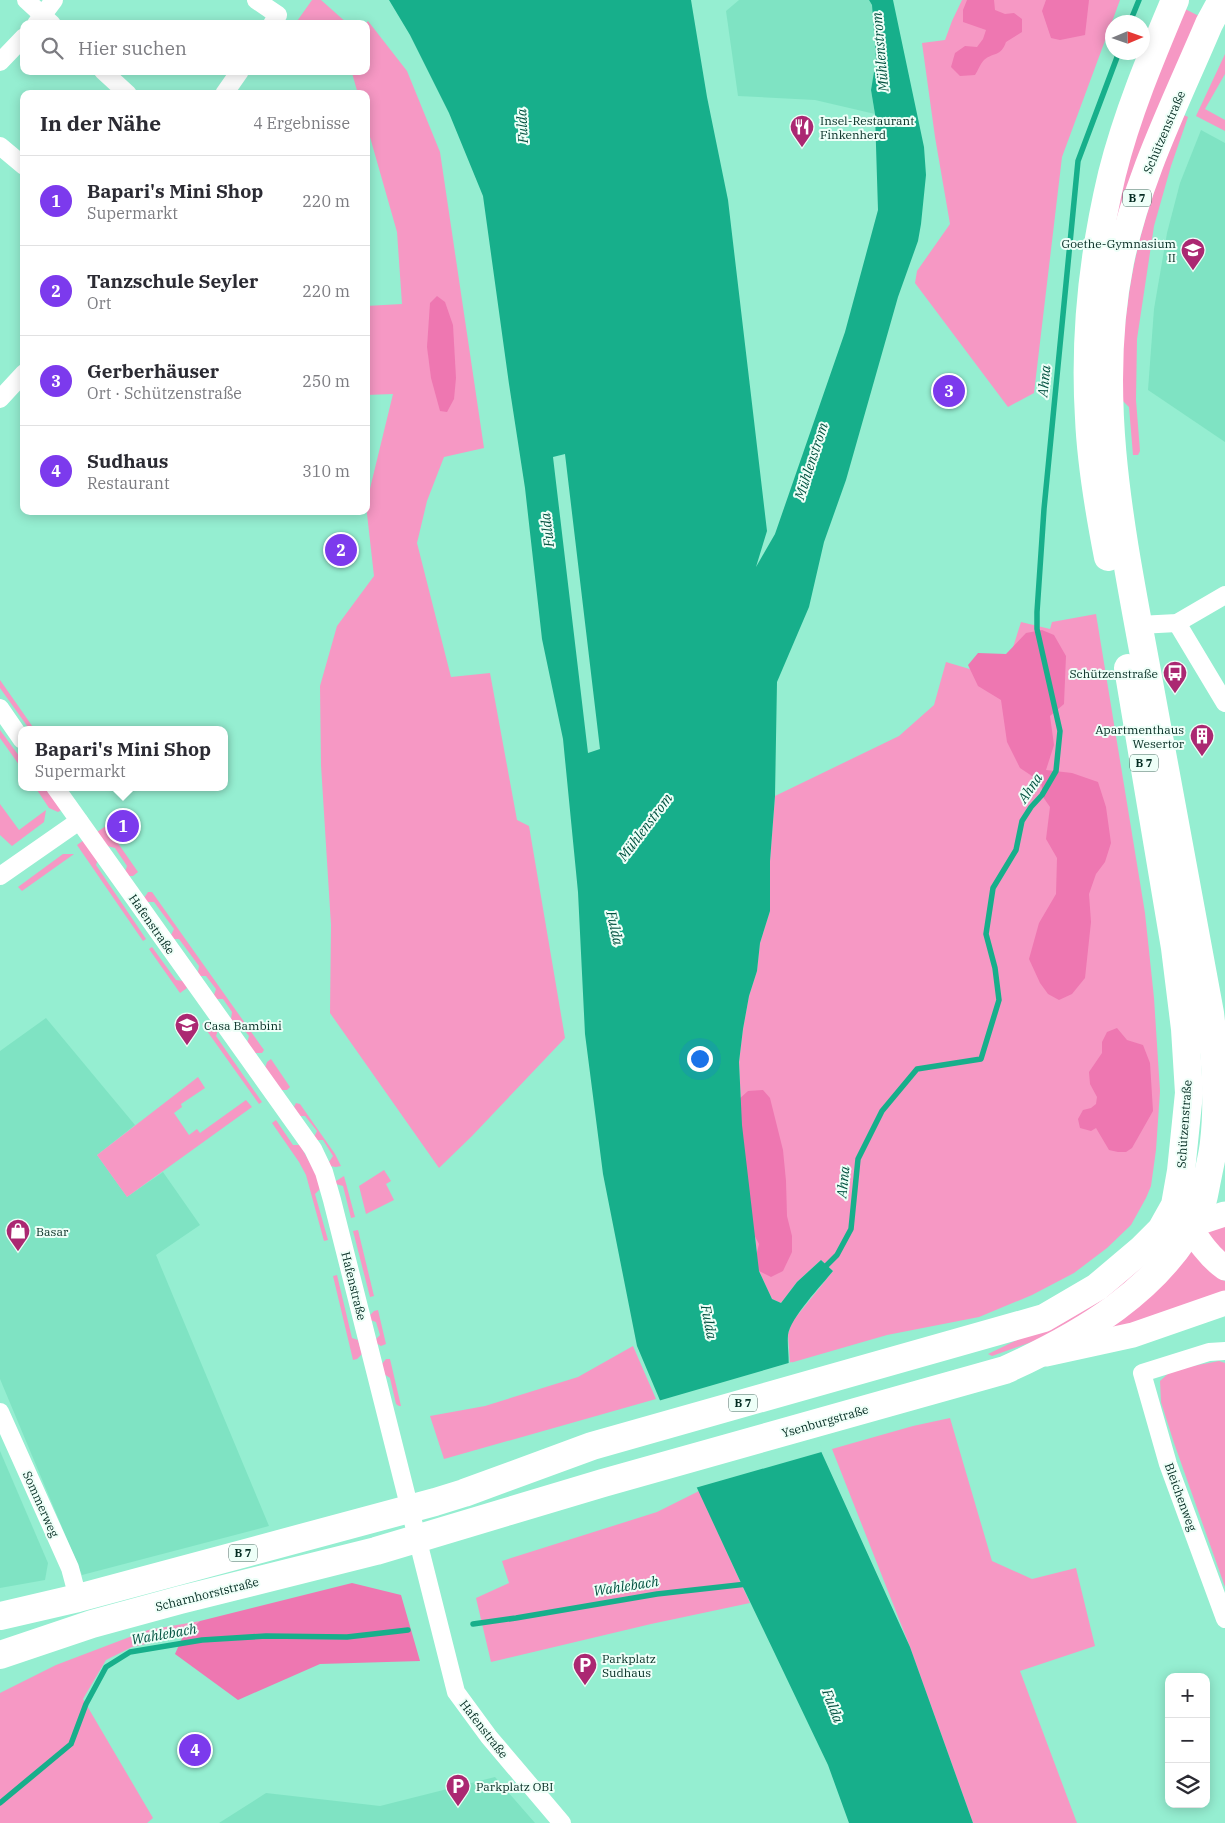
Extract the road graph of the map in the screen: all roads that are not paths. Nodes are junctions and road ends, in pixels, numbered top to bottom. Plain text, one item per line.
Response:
1 (26, 0) edge
2 (54, 0) edge
3 (256, 0) edge
4 (1174, 0) edge
5 (1222, 0) edge
6 (43, 20) edge
7 (44, 20) edge
8 (275, 20) edge
9 (20, 41) edge
10 (0, 62) edge
11 (107, 75) edge
12 (237, 75) edge
13 (124, 90) edge
14 (227, 90) edge
15 (0, 146) edge
16 (20, 163) edge
17 (20, 377) edge
18 (0, 399) edge
19 (1225, 595) edge
20 (1177, 623) junction
21 (1130, 627) junction
22 (1225, 703) edge
23 (0, 708) edge
24 (18, 734) edge
25 (58, 791) edge
26 (79, 821) junction
27 (0, 876) edge
28 (1214, 1053) junction
29 (1225, 1080) edge
30 (1225, 1214) edge
31 (1183, 1216) junction
32 (1225, 1268) edge
33 (1225, 1303) edge
34 (1225, 1351) edge
35 (1039, 1355) junction
36 (0, 1412) edge
37 (409, 1510) junction
38 (416, 1539) junction
39 (78, 1598) junction
40 (0, 1616) edge
41 (1225, 1619) edge
42 (1, 1655) edge
43 (562, 1823) edge

1 - 6 street
2 - 7 street
3 - 8 street
4 - 21 main road, Schützenstraße / B 7
5 - 21 main road, Schützenstraße / B 7
9 - 10 street
11 - 13 street
12 - 14 street
15 - 16 street
17 - 18 street
19 - 20 street
20 - 21 street
20 - 22 street
21 - 28 main road, Schützenstraße / B 7
21 - 31 main road, Schützenstraße / B 7
23 - 24 street
25 - 26 street, Hafenstraße
26 - 27 street
26 - 37 street, Hafenstraße
28 - 29 main road
28 - 31 main road, Schützenstraße / B 7
30 - 31 main road
31 - 32 main road
31 - 35 main road, Ysenburgstraße / B 7
31 - 37 main road, Schützenstraße / B 7
33 - 35 main road
34 - 41 street, Bleichenweg
35 - 38 main road, Ysenburgstraße / B 7
36 - 39 street, Sommerweg
37 - 38 street, Hafenstraße
37 - 39 main road, B 7
38 - 42 main road, Scharnhorststraße / B 7
38 - 43 street, Hafenstraße
39 - 40 main road, B 7

